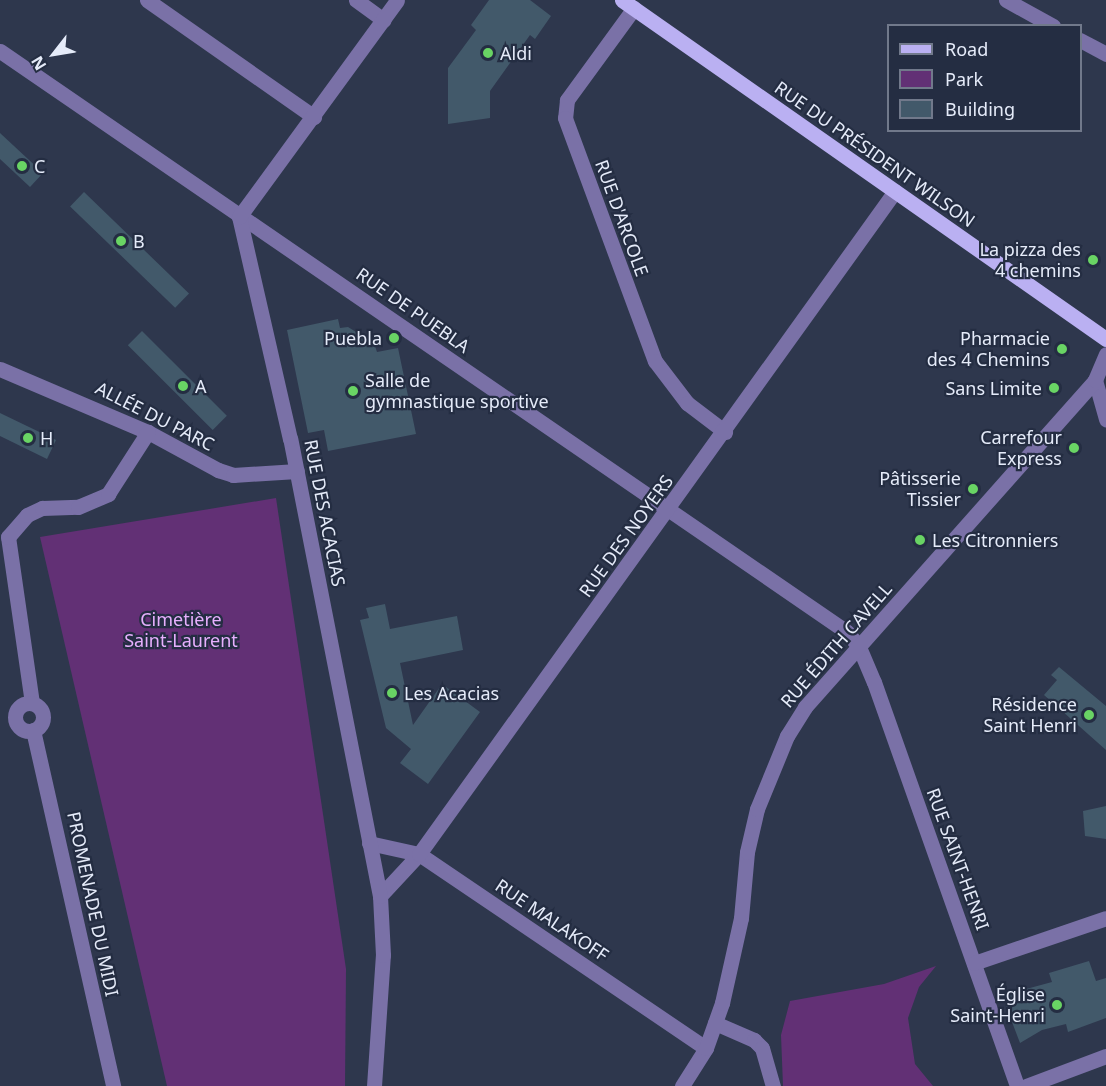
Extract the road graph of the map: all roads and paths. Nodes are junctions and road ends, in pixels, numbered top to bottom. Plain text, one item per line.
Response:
1 (147, 0) edge
2 (356, 0) edge
3 (397, 0) edge
4 (1006, 0) edge
5 (628, 4) edge
6 (384, 20) junction
7 (1049, 24) edge
8 (1082, 41) edge
9 (0, 51) edge
10 (1106, 54) edge
11 (314, 117) junction
12 (895, 191) junction
13 (239, 217) junction
14 (1106, 339) edge
15 (1106, 354) edge
16 (0, 369) edge
17 (1095, 380) junction
18 (1106, 419) edge
19 (148, 432) junction
20 (725, 432) junction
21 (297, 471) junction
22 (668, 511) junction
23 (859, 647) junction
24 (32, 704) junction
25 (33, 730) junction
26 (369, 843) junction
27 (419, 854) junction
28 (380, 896) junction
29 (1106, 918) edge
30 (974, 963) junction
31 (715, 1023) junction
32 (706, 1048) junction
33 (1106, 1056) edge
34 (113, 1086) edge
35 (374, 1086) edge
36 (682, 1086) edge
37 (773, 1086) edge
38 (1017, 1086) edge
39 (1026, 1086) edge

1 - 11 street
2 - 6 street
3 - 6 street
4 - 7 street
5 - 12 main road, RUE DU PRÉSIDENT WILSON
5 - 20 street, RUE D'ARCOLE
6 - 11 street
8 - 10 street
9 - 13 street, RUE DE PUEBLA
11 - 13 street
12 - 14 main road, RUE DU PRÉSIDENT WILSON
12 - 20 street, RUE DES NOYERS
13 - 21 street, RUE DES ACACIAS
13 - 22 street, RUE DE PUEBLA
15 - 17 street, RUE ÉDITH CAVELL
16 - 19 street, ALLÉE DU PARC
17 - 18 street
17 - 23 street, RUE ÉDITH CAVELL
19 - 21 street, ALLÉE DU PARC
19 - 24 street
20 - 22 street, RUE DES NOYERS
21 - 26 street, RUE DES ACACIAS
22 - 23 street, RUE DE PUEBLA
22 - 27 street, RUE DES NOYERS
23 - 30 street, RUE SAINT-HENRI
23 - 31 street, RUE ÉDITH CAVELL
24 - 25 street
24 - 25 street
25 - 34 street, PROMENADE DU MIDI
26 - 27 street, RUE MALAKOFF
26 - 28 street, RUE DES ACACIAS
27 - 28 street, RUE DES NOYERS
27 - 32 street, RUE MALAKOFF
28 - 35 street, RUE DES ACACIAS
29 - 30 street
30 - 38 street, RUE SAINT-HENRI
31 - 32 street, RUE ÉDITH CAVELL
31 - 37 street
32 - 36 street, RUE ÉDITH CAVELL
33 - 39 street

